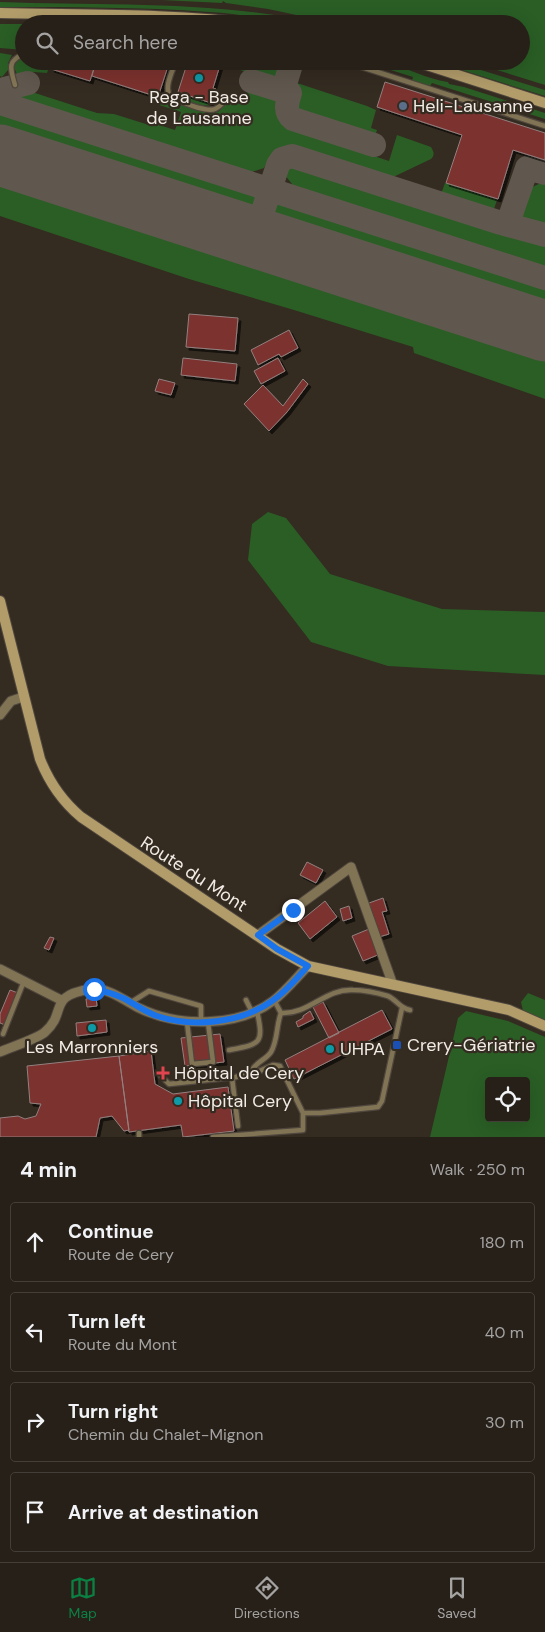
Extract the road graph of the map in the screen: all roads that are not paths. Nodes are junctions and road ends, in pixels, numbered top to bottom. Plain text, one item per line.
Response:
1 (0, 13) edge
2 (47, 15) edge
3 (15, 59) edge
4 (173, 70) edge
5 (371, 70) edge
6 (442, 70) edge
7 (15, 85) dead end
8 (228, 98) dead end
9 (545, 103) edge
10 (545, 126) edge
11 (0, 601) edge
12 (23, 697) junction
13 (0, 715) edge
14 (258, 935) junction
15 (308, 966) junction
16 (0, 969) edge
17 (24, 981) junction
18 (393, 985) junction
19 (62, 1000) junction
20 (246, 1000) dead end
21 (274, 1000) junction
22 (130, 1003) junction
23 (402, 1008) junction
24 (410, 1010) dead end
25 (254, 1012) junction
26 (281, 1013) junction
27 (187, 1022) junction
28 (204, 1022) junction
29 (545, 1026) edge
30 (2, 1034) dead end
31 (229, 1050) dead end
32 (0, 1052) edge
33 (252, 1072) junction
34 (160, 1076) dead end
35 (232, 1078) junction
36 (303, 1113) junction
37 (238, 1126) dead end
38 (212, 1137) edge

1 - 2 main road
3 - 7 lane
4 - 8 lane
5 - 10 lane
6 - 9 main road
11 - 12 main road, Route du Mont
12 - 13 street
12 - 14 main road, Route du Mont
14 - 15 main road, Route du Mont
14 - 18 street
15 - 18 main road, Route du Mont
15 - 21 street
16 - 17 street
17 - 19 street
17 - 30 lane
18 - 29 main road, Route du Mont
19 - 22 street
19 - 32 street
20 - 25 lane
21 - 25 street
21 - 26 lane
22 - 27 street
22 - 28 lane
23 - 24 lane
23 - 26 lane
23 - 36 lane
25 - 28 street
25 - 31 lane
26 - 33 lane
27 - 28 street
27 - 28 lane
33 - 35 lane
33 - 36 lane
34 - 35 lane
35 - 37 lane
36 - 38 lane

